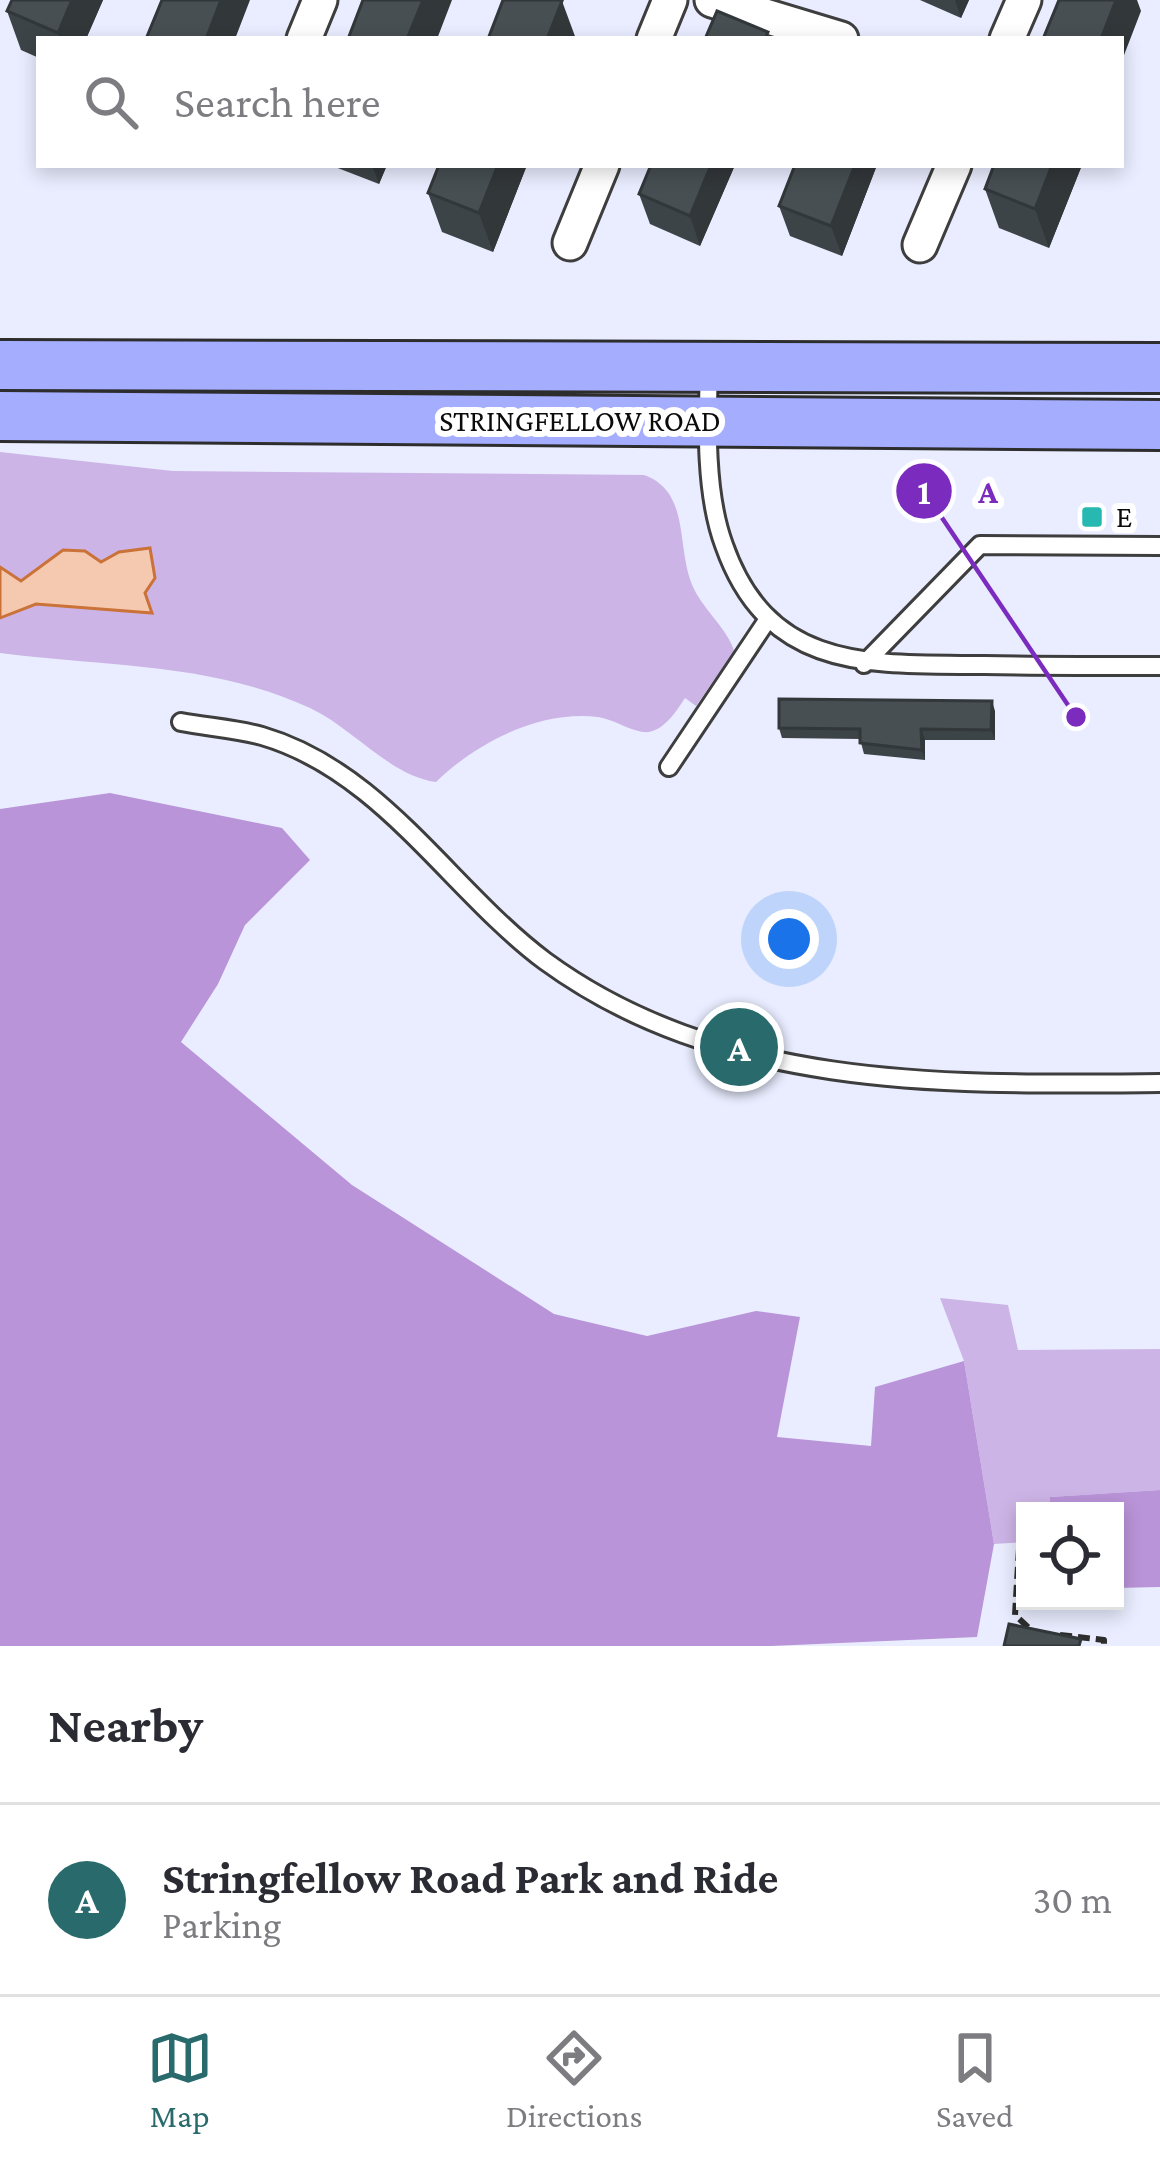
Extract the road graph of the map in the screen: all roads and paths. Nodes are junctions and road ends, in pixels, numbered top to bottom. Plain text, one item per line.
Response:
1 (320, 0) edge
2 (670, 0) edge
3 (712, 0) edge
4 (1024, 0) edge
5 (305, 36) edge
6 (655, 36) edge
7 (831, 36) edge
8 (1008, 36) edge
9 (601, 168) edge
10 (953, 168) edge
11 (569, 244) dead end
12 (920, 245) dead end
13 (0, 365) edge
14 (709, 366) junction
15 (1160, 368) edge
16 (0, 416) edge
17 (707, 422) junction
18 (1160, 425) edge
19 (1160, 546) edge
20 (768, 619) junction
21 (864, 664) junction
22 (1160, 666) edge
23 (182, 722) dead end
24 (669, 767) dead end
25 (1160, 1083) edge
26 (1016, 1610) edge
27 (1036, 1632) edge
28 (1055, 1636) edge
29 (1104, 1646) edge

1 - 5 street
2 - 6 street
3 - 7 street
4 - 8 street
9 - 11 street
10 - 12 street
13 - 14 main road, STRINGFELLOW ROAD
14 - 15 main road, STRINGFELLOW ROAD
14 - 17 lane
16 - 17 main road, STRINGFELLOW ROAD
17 - 18 main road, STRINGFELLOW ROAD
17 - 20 lane
19 - 21 lane
20 - 21 lane
20 - 24 lane
21 - 22 lane
23 - 25 lane
26 - 27 path
28 - 29 path

